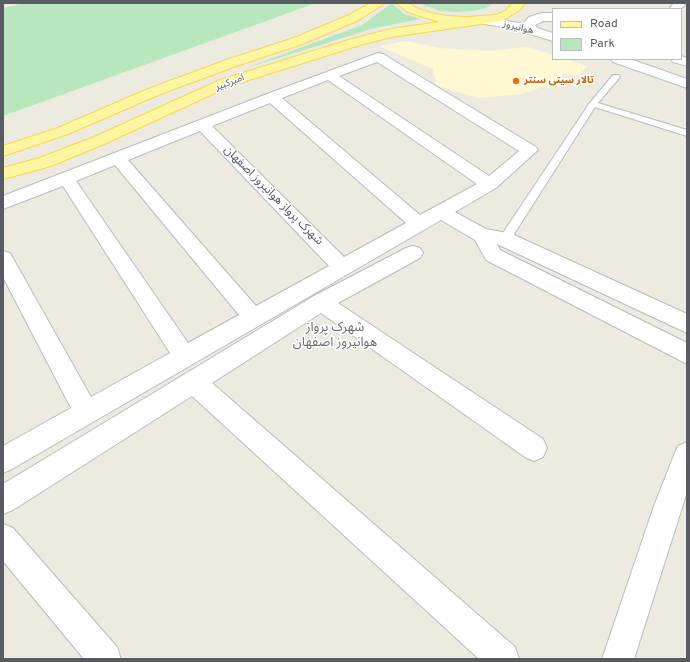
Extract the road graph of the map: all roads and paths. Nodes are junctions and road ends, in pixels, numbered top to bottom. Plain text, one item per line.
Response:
1 (379, 3) edge
2 (402, 3) edge
3 (527, 4) edge
4 (552, 16) edge
5 (552, 17) edge
6 (483, 20) junction
7 (467, 21) junction
8 (532, 31) junction
9 (552, 37) edge
10 (621, 60) edge
11 (329, 75) junction
12 (616, 77) dead end
13 (687, 84) edge
14 (272, 97) junction
15 (593, 104) junction
16 (202, 125) junction
17 (687, 133) edge
18 (3, 151) edge
19 (118, 158) junction
20 (3, 174) edge
21 (66, 178) junction
22 (490, 184) junction
23 (3, 203) edge
24 (441, 212) junction
25 (419, 224) junction
26 (482, 235) junction
27 (505, 239) junction
28 (413, 253) dead end
29 (3, 258) edge
30 (343, 268) junction
31 (321, 302) junction
32 (254, 318) junction
33 (687, 324) edge
34 (687, 354) edge
35 (186, 357) junction
36 (194, 382) junction
37 (86, 413) junction
38 (534, 448) dead end
39 (687, 455) edge
40 (3, 460) edge
41 (3, 500) edge
42 (3, 538) edge
43 (105, 659) edge
44 (503, 659) edge
45 (618, 659) edge

1 - 18 main road, امیرکبیر
2 - 7 main road
3 - 4 street, هوانیروز
3 - 6 main road
5 - 8 street
6 - 7 main road
6 - 8 street, هوانیروز
7 - 20 main road, امیرکبیر
8 - 9 street, هوانیروز
10 - 13 street
11 - 14 street
11 - 22 street
11 - 22 street
12 - 15 lane
14 - 16 street
14 - 25 street
15 - 17 lane
15 - 27 lane
16 - 19 street
16 - 30 street, شهرک پرواز هوانیروز اصفهان
19 - 21 street
19 - 32 street
21 - 23 street
21 - 35 street
22 - 24 street
24 - 25 street
24 - 26 street
25 - 30 street
26 - 27 street
26 - 34 street
27 - 33 street
28 - 31 street
29 - 37 street
30 - 32 street
31 - 36 street
31 - 38 street
32 - 35 street
35 - 37 street
36 - 41 street
36 - 44 street
37 - 40 street
39 - 45 street
42 - 43 street

